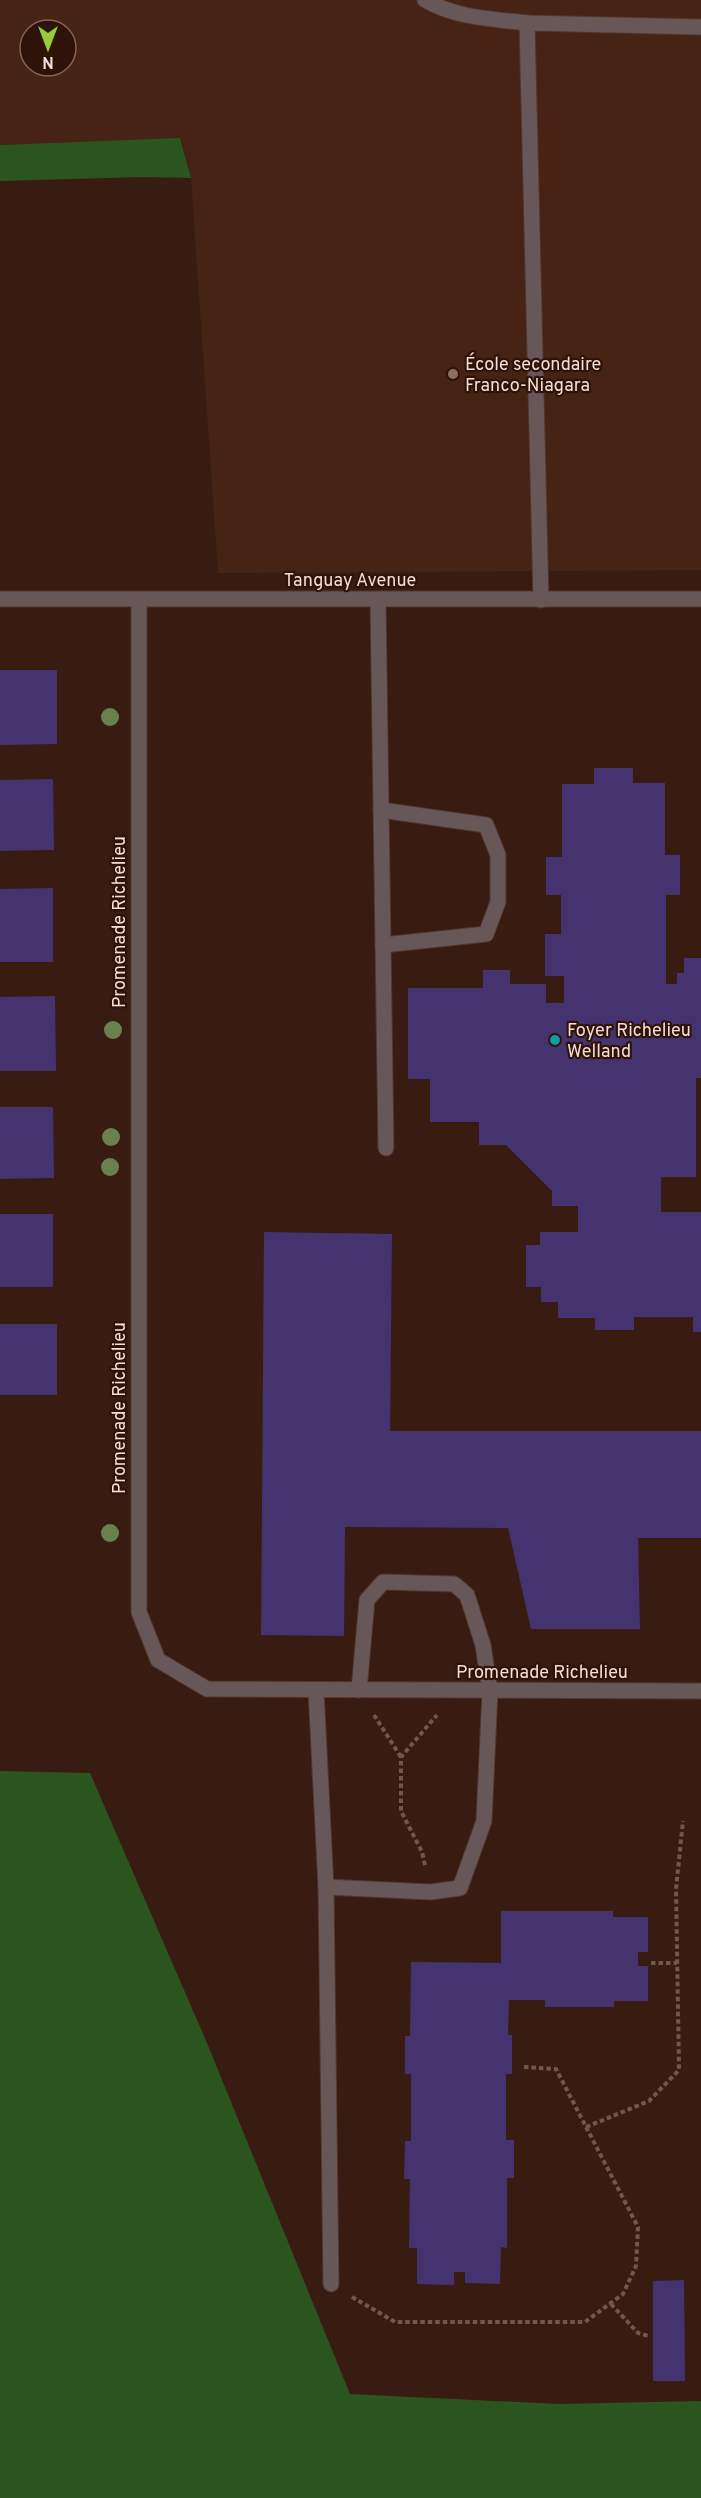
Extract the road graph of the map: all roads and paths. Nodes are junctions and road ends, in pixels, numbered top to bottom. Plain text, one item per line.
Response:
1 (425, 0) edge
2 (527, 22) junction
3 (701, 27) edge
4 (0, 599) edge
5 (701, 599) edge
6 (378, 600) junction
7 (541, 600) junction
8 (139, 601) junction
9 (381, 810) junction
10 (383, 945) junction
11 (386, 1148) dead end
12 (316, 1690) junction
13 (359, 1690) junction
14 (459, 1691) junction
15 (490, 1691) junction
16 (701, 1691) edge
17 (401, 1757) junction
18 (683, 1821) dead end
19 (326, 1887) junction
20 (431, 1893) junction
21 (651, 1963) dead end
22 (677, 1963) junction
23 (523, 2067) dead end
24 (586, 2127) junction
25 (331, 2284) joint
26 (610, 2304) junction
27 (649, 2336) dead end

1 - 2 street
2 - 3 street
2 - 7 street
4 - 8 street, Tanguay Avenue
5 - 7 street, Tanguay Avenue
6 - 7 street, Tanguay Avenue
6 - 8 street, Tanguay Avenue
6 - 9 street
8 - 12 street, Promenade Richelieu
9 - 10 street
9 - 10 street
10 - 11 street
12 - 13 street, Promenade Richelieu
12 - 19 street
13 - 14 street, Promenade Richelieu
13 - 15 street
13 - 17 path
14 - 15 street, Promenade Richelieu
14 - 17 path
15 - 16 street, Promenade Richelieu
15 - 20 street
17 - 20 path
18 - 22 path
19 - 20 street
19 - 25 street
21 - 22 path
22 - 24 path
23 - 24 path
24 - 26 path
25 - 26 path
26 - 27 path

